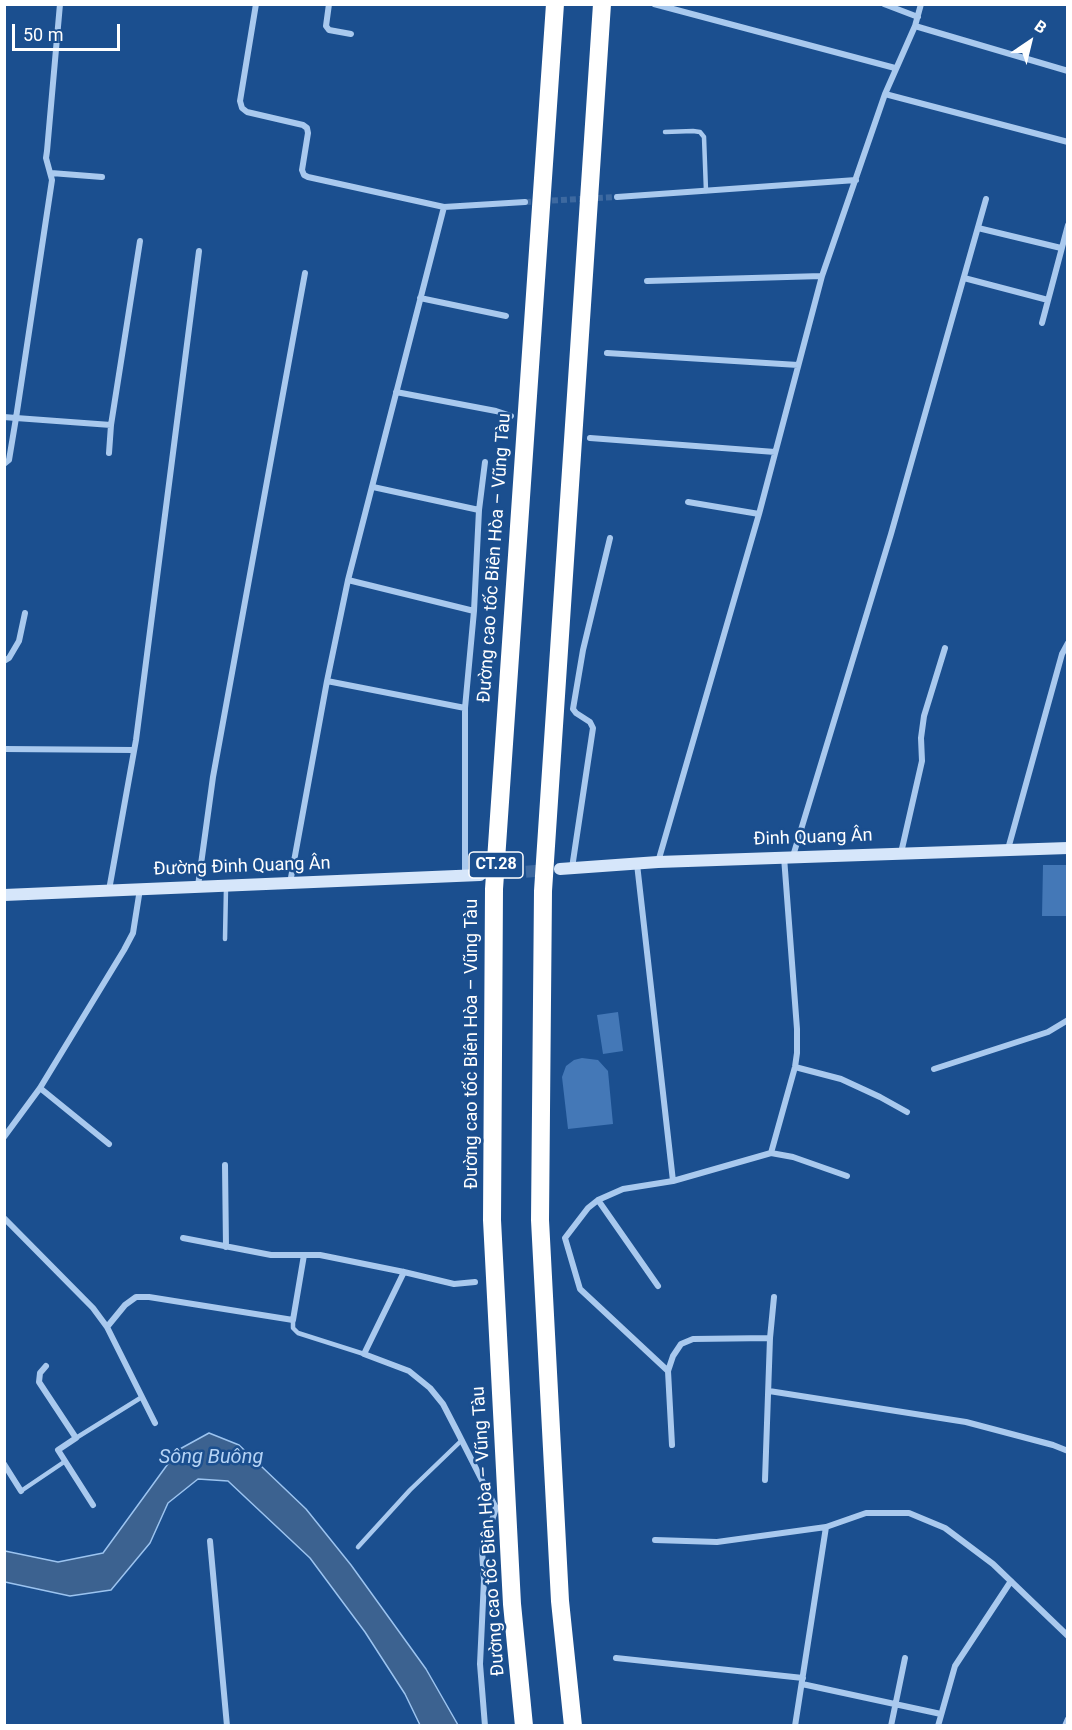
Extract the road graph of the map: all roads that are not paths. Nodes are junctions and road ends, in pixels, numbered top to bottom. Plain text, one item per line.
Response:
1 (60, 4) edge
2 (256, 4) edge
3 (329, 4) edge
4 (555, 4) edge
5 (602, 4) edge
6 (654, 4) edge
7 (884, 4) edge
8 (921, 4) edge
9 (918, 17) junction
10 (915, 26) junction
11 (351, 34) dead end
12 (895, 68) junction
13 (1068, 71) edge
14 (885, 94) junction
15 (665, 132) dead end
16 (1068, 142) edge
17 (51, 173) junction
18 (102, 177) dead end
19 (856, 180) junction
20 (706, 191) junction
21 (616, 197) tunnel mouth
22 (986, 199) dead end
23 (525, 202) tunnel mouth
24 (444, 207) junction
25 (1068, 225) edge
26 (978, 228) junction
27 (140, 241) dead end
28 (1061, 248) junction
29 (199, 251) dead end
30 (305, 273) dead end
31 (822, 276) junction
32 (964, 278) junction
33 (647, 281) dead end
34 (420, 298) junction
35 (1048, 300) junction
36 (506, 316) dead end
37 (1042, 323) dead end
38 (608, 354) dead end
39 (798, 365) junction
40 (396, 392) junction
41 (511, 416) dead end
42 (4, 417) edge
43 (16, 418) junction
44 (111, 425) junction
45 (590, 438) dead end
46 (775, 452) junction
47 (109, 453) dead end
48 (485, 462) dead end
49 (4, 464) edge
50 (373, 487) junction
51 (688, 502) dead end
52 (479, 510) junction
53 (759, 514) junction
54 (610, 538) dead end
55 (348, 579) junction
56 (474, 611) junction
57 (25, 613) dead end
58 (1068, 643) edge
59 (945, 648) dead end
60 (4, 661) edge
61 (327, 681) junction
62 (465, 708) junction
63 (4, 748) edge
64 (134, 750) junction
65 (1068, 848) edge
66 (1008, 849) junction
67 (901, 853) junction
68 (789, 856) junction
69 (658, 862) junction
70 (637, 864) junction
71 (566, 869) joint
72 (465, 875) junction
73 (480, 875) tunnel mouth
74 (290, 883) junction
75 (225, 885) junction
76 (198, 886) junction
77 (140, 889) junction
78 (109, 891) junction
79 (4, 895) edge
80 (225, 939) dead end
81 (1068, 1020) edge
82 (795, 1067) junction
83 (934, 1069) dead end
84 (40, 1088) junction
85 (907, 1112) dead end
86 (4, 1137) edge
87 (109, 1144) dead end
88 (771, 1153) junction
89 (225, 1165) dead end
90 (847, 1176) dead end
91 (673, 1181) junction
92 (598, 1200) junction
93 (4, 1218) edge
94 (183, 1238) dead end
95 (226, 1247) junction
96 (304, 1255) junction
97 (404, 1272) junction
98 (476, 1282) dead end
99 (658, 1287) dead end
100 (774, 1297) dead end
101 (293, 1320) junction
102 (107, 1327) junction
103 (770, 1338) junction
104 (364, 1354) junction
105 (46, 1366) dead end
106 (668, 1371) junction
107 (769, 1391) junction
108 (142, 1397) junction
109 (155, 1423) dead end
110 (76, 1438) junction
111 (462, 1440) junction
112 (672, 1445) dead end
113 (1068, 1451) edge
114 (64, 1462) junction
115 (4, 1464) edge
116 (765, 1480) dead end
117 (21, 1491) joint
118 (93, 1505) dead end
119 (826, 1527) junction
120 (655, 1540) dead end
121 (210, 1541) dead end
122 (358, 1547) dead end
123 (1011, 1581) junction
124 (1068, 1636) edge
125 (616, 1658) dead end
126 (905, 1658) dead end
127 (802, 1681) junction
128 (895, 1705) junction
129 (941, 1714) junction
130 (1068, 1719) edge
131 (227, 1725) edge
132 (485, 1725) edge
133 (524, 1725) edge
134 (573, 1725) edge
135 (795, 1725) edge
136 (891, 1725) edge
137 (938, 1725) edge
138 (1065, 1725) edge

1 - 17 street
2 - 24 street
3 - 11 street
4 - 133 highway, Đường cao tốc Biên Hòa – Vũng Tàu / CT.28
5 - 134 highway, CT.28
6 - 12 street
7 - 9 street
8 - 9 street
9 - 10 street
10 - 12 street
10 - 13 street
12 - 14 street
14 - 16 street
14 - 19 street
15 - 20 lane
17 - 18 street
17 - 43 street
19 - 20 street
19 - 31 street
20 - 21 street
22 - 26 street
23 - 24 street
24 - 34 street
25 - 28 street
26 - 28 street
26 - 32 street
27 - 44 street
28 - 35 street
29 - 64 street
30 - 76 street
31 - 33 street
31 - 39 street
32 - 35 street
32 - 68 street
34 - 36 street
34 - 40 street
35 - 37 street
38 - 39 street
39 - 46 street
40 - 41 street
40 - 50 street
42 - 43 street
43 - 44 street
43 - 49 street
44 - 47 street
45 - 46 street
46 - 53 street
48 - 52 street
50 - 52 street
50 - 55 street
51 - 53 street
52 - 56 street
53 - 69 street
54 - 71 street
55 - 56 street
55 - 61 street
56 - 62 street
57 - 60 street
58 - 66 street
59 - 67 street
61 - 62 street
61 - 74 street
62 - 72 street
63 - 64 street
64 - 78 street
65 - 66 street, Đinh Quang Ân
66 - 67 street, Đinh Quang Ân
67 - 68 street, Đinh Quang Ân
68 - 69 street, Đinh Quang Ân
68 - 82 street
69 - 70 street, Đinh Quang Ân
70 - 71 street, Đinh Quang Ân
70 - 91 street
72 - 73 street, Đường Đinh Quang Ân
72 - 74 street, Đường Đinh Quang Ân
74 - 75 street, Đường Đinh Quang Ân
75 - 76 street, Đường Đinh Quang Ân
75 - 80 lane
76 - 77 street, Đường Đinh Quang Ân
77 - 78 street, Đường Đinh Quang Ân
77 - 84 street
78 - 79 street, Đường Đinh Quang Ân
81 - 83 street
82 - 85 street
82 - 88 street
84 - 86 street
84 - 87 street
88 - 90 street
88 - 91 street
89 - 95 street
91 - 92 street
92 - 99 street
92 - 106 street
93 - 102 street
94 - 95 street
95 - 96 street
96 - 97 street
96 - 101 street
97 - 98 street
97 - 104 street
100 - 103 street
101 - 102 street
101 - 104 lane
102 - 108 street
103 - 106 street
103 - 107 street
104 - 111 street
105 - 110 street
106 - 112 street
107 - 113 street
107 - 116 street
108 - 109 street
108 - 110 lane
110 - 114 street
111 - 122 lane
111 - 132 street
114 - 117 lane
114 - 118 street
115 - 117 street
119 - 120 street
119 - 123 street
119 - 127 street
121 - 131 street
123 - 124 street
123 - 129 street
125 - 127 street
126 - 128 street
127 - 128 street
127 - 135 street
128 - 129 street
128 - 136 street
129 - 137 street
130 - 138 street

